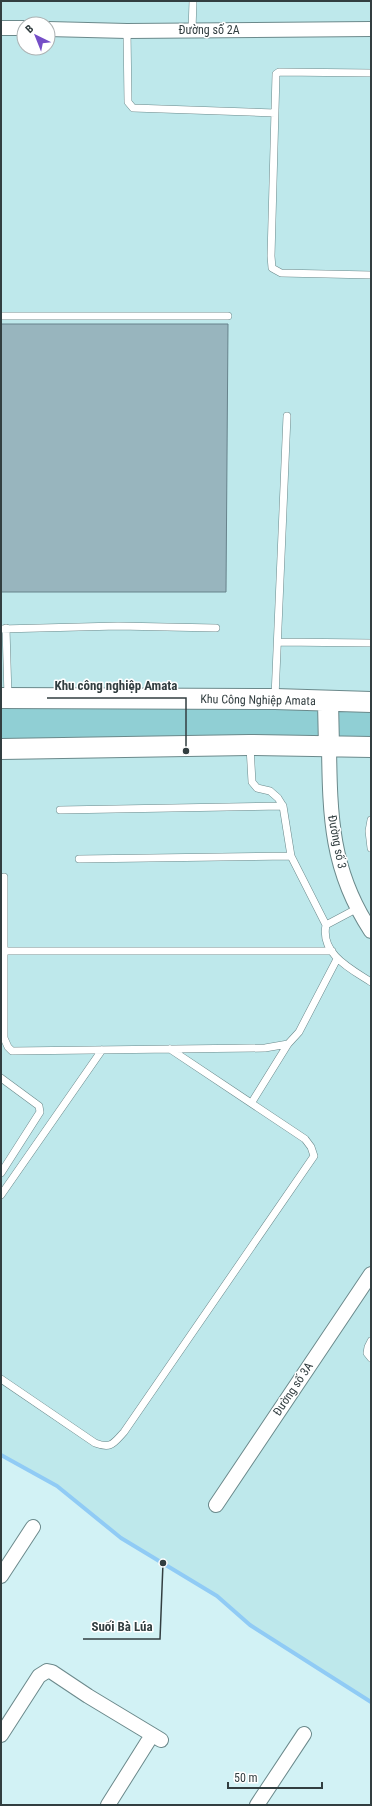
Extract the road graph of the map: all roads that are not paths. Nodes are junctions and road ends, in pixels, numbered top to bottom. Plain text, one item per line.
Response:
1 (193, 1) edge
2 (1, 28) edge
3 (16, 28) edge
4 (56, 29) edge
5 (371, 29) edge
6 (192, 30) junction
7 (127, 31) junction
8 (371, 73) edge
9 (275, 113) junction
10 (371, 275) edge
11 (1, 316) edge
12 (228, 316) dead end
13 (286, 416) dead end
14 (4, 628) edge
15 (216, 628) dead end
16 (278, 642) junction
17 (371, 643) edge
18 (4, 698) edge
19 (275, 699) junction
20 (328, 702) junction
21 (371, 702) edge
22 (249, 745) junction
23 (329, 747) junction
24 (371, 747) edge
25 (1, 749) edge
26 (283, 806) junction
27 (60, 810) dead end
28 (371, 820) edge
29 (371, 848) edge
30 (291, 856) junction
31 (79, 859) dead end
32 (4, 877) dead end
33 (358, 908) junction
34 (326, 925) junction
35 (371, 931) edge
36 (4, 951) junction
37 (332, 951) junction
38 (337, 959) junction
39 (371, 982) edge
40 (288, 1044) junction
41 (170, 1049) junction
42 (102, 1050) junction
43 (1, 1078) edge
44 (252, 1102) junction
45 (1, 1173) edge
46 (1, 1195) edge
47 (369, 1283) edge
48 (371, 1341) edge
49 (371, 1358) edge
50 (1, 1379) edge
51 (216, 1505) dead end
52 (33, 1527) dead end
53 (1, 1576) edge
54 (304, 1734) dead end
55 (1, 1736) edge
56 (108, 1805) edge
57 (257, 1805) edge

1 - 6 lane
2 - 3 street
4 - 7 street, Đường số 2A
5 - 6 street, Đường số 2A
6 - 7 street, Đường số 2A
7 - 9 lane
8 - 9 lane
9 - 10 lane
11 - 12 lane
13 - 16 lane
14 - 15 lane
14 - 18 lane
16 - 17 lane
16 - 19 lane
18 - 19 street, Khu Công Nghiệp Amata
19 - 20 street, Khu Công Nghiệp Amata
20 - 21 street, Khu Công Nghiệp Amata
20 - 23 street
22 - 23 street
22 - 25 street
22 - 26 lane
23 - 24 street
23 - 33 street, Đường số 3
26 - 27 lane
26 - 30 lane
28 - 29 lane
30 - 31 lane
30 - 34 lane
32 - 36 lane
33 - 34 lane
33 - 35 street, Đường số 3
34 - 37 lane
36 - 37 lane
36 - 42 lane
37 - 38 lane
38 - 39 lane
38 - 40 lane
40 - 41 lane
40 - 44 lane
41 - 42 lane
41 - 44 lane
42 - 46 lane
43 - 45 lane
44 - 50 lane
47 - 51 street, Đường số 3A
48 - 49 lane
52 - 53 street
54 - 57 street
55 - 56 street

